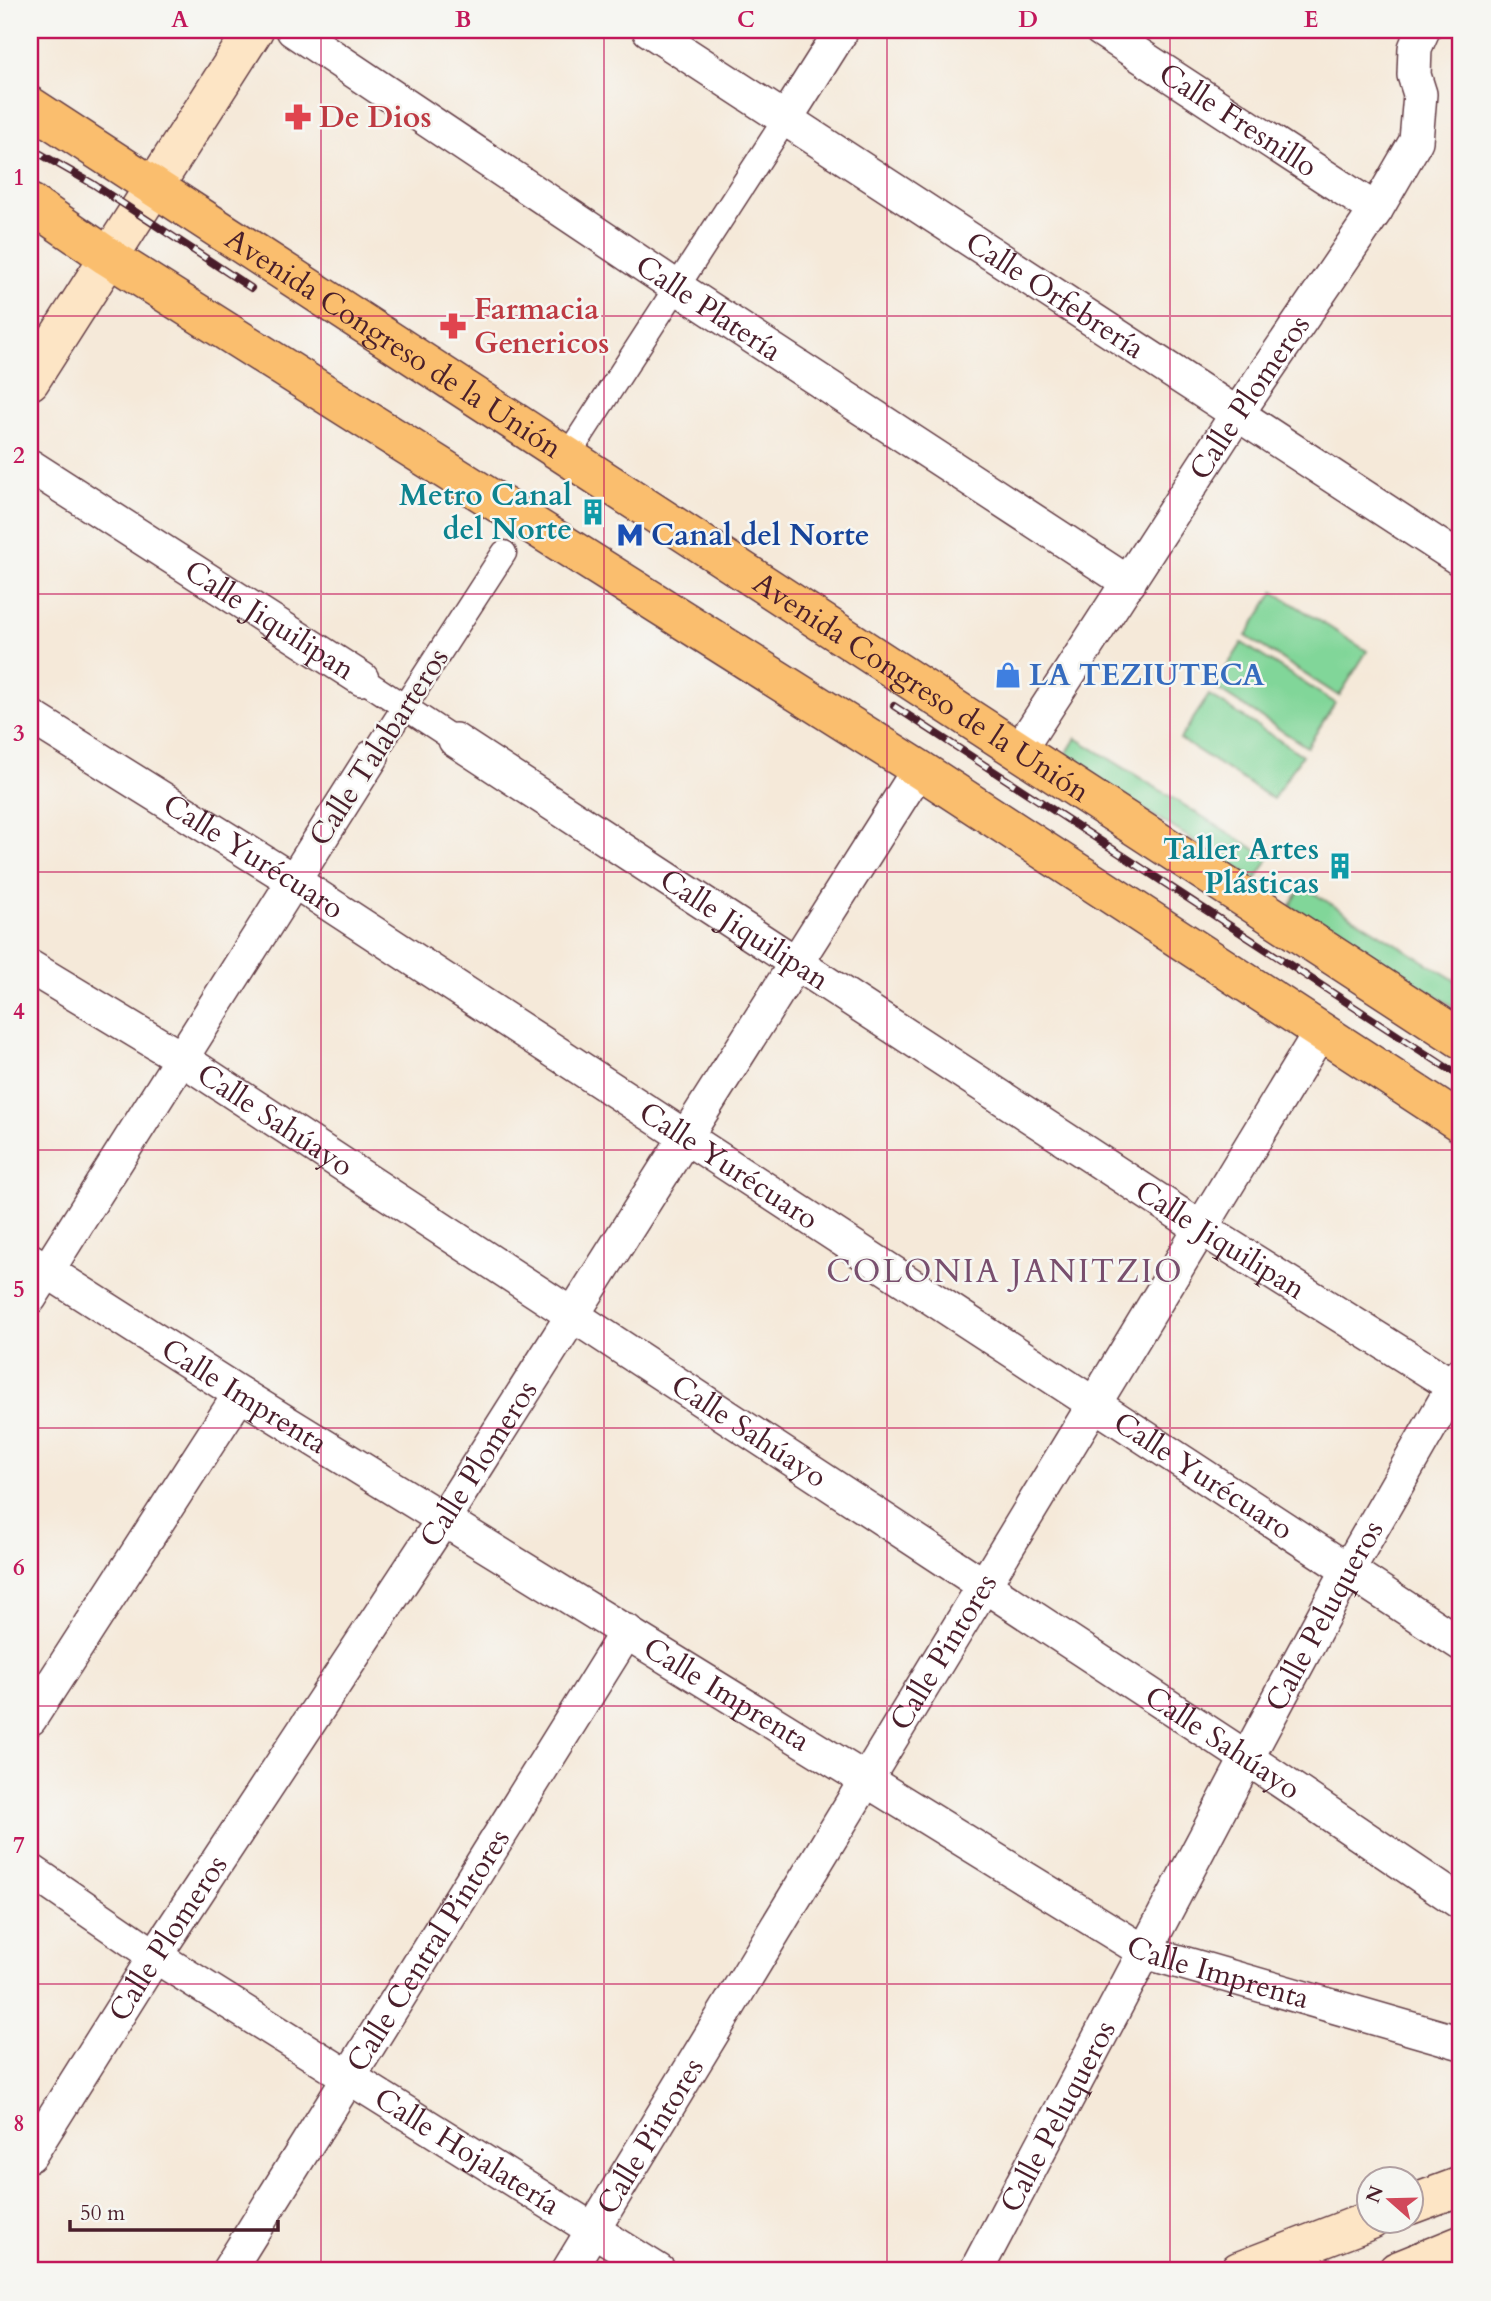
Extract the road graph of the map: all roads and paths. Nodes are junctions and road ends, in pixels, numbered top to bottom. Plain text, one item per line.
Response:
1 (254, 30) edge
2 (293, 30) edge
3 (649, 30) edge
4 (842, 30) edge
5 (1101, 30) edge
6 (1423, 30) edge
7 (30, 106) edge
8 (785, 120) junction
9 (153, 187) junction
10 (30, 203) edge
11 (1376, 209) junction
12 (107, 256) junction
13 (677, 286) junction
14 (30, 381) edge
15 (1237, 414) junction
16 (568, 455) junction
17 (30, 466) edge
18 (505, 553) dead end
19 (1461, 560) edge
20 (1129, 583) junction
21 (362, 679) joint
22 (405, 707) junction
23 (30, 716) edge
24 (455, 740) joint
25 (1020, 749) junction
26 (372, 757) joint
27 (919, 769) junction
28 (294, 881) junction
29 (794, 962) junction
30 (30, 967) edge
31 (1320, 1032) junction
32 (1461, 1039) edge
33 (181, 1058) junction
34 (1461, 1123) edge
35 (684, 1136) junction
36 (1200, 1228) junction
37 (36, 1276) edge
38 (571, 1314) junction
39 (1459, 1383) edge
40 (240, 1394) junction
41 (1093, 1402) junction
42 (444, 1518) junction
43 (1348, 1570) junction
44 (985, 1586) junction
45 (628, 1631) junction
46 (1461, 1644) edge
47 (30, 1718) edge
48 (1247, 1758) junction
49 (864, 1778) junction
50 (30, 1870) edge
51 (1461, 1903) edge
52 (1145, 1952) junction
53 (155, 1956) junction
54 (1461, 2043) edge
55 (350, 2075) junction
56 (30, 2155) edge
57 (1461, 2186) edge
58 (1424, 2200) edge
59 (1354, 2227) edge
60 (594, 2229) junction
61 (1461, 2245) edge
62 (1461, 2251) edge
63 (228, 2271) edge
64 (568, 2271) edge
65 (659, 2271) edge
66 (976, 2271) edge
67 (1239, 2271) edge
68 (1397, 2271) edge
69 (1450, 2271) edge

1 - 9 main road
2 - 13 street, Calle Platería
3 - 8 street, Calle Orfebrería
4 - 8 street
5 - 11 street, Calle Fresnillo
6 - 11 street, Calle Plomeros
7 - 9 main road, Avenida Congreso de la Unión
8 - 13 street
8 - 15 street, Calle Orfebrería
9 - 12 main road
9 - 16 main road, Avenida Congreso de la Unión
10 - 12 main road
11 - 15 street, Calle Plomeros
12 - 14 main road
12 - 27 main road
13 - 16 street
13 - 20 street, Calle Platería
15 - 19 street, Calle Orfebrería
15 - 20 street, Calle Plomeros
16 - 25 main road, Avenida Congreso de la Unión
17 - 21 street, Calle Jiquilipan
18 - 22 street, Calle Talabarteros
20 - 25 street, Calle Plomeros
21 - 22 street, Calle Jiquilipan
22 - 24 street, Calle Jiquilipan
22 - 26 street, Calle Talabarteros
23 - 28 street, Calle Yurécuaro
24 - 29 street, Calle Jiquilipan
25 - 32 main road, Avenida Congreso de la Unión
26 - 28 street, Calle Talabarteros
27 - 29 street, Calle Plomeros
27 - 31 main road
28 - 33 street, Calle Talabarteros
28 - 35 street, Calle Yurécuaro
29 - 35 street, Calle Plomeros
29 - 36 street, Calle Jiquilipan
30 - 33 street, Calle Sahúayo
31 - 34 main road
31 - 36 street, Calle Pintores
33 - 37 street, Calle Talabarteros
33 - 38 street, Calle Sahúayo
35 - 38 street, Calle Plomeros
35 - 41 street, Calle Yurécuaro
36 - 39 street, Calle Jiquilipan
36 - 41 street, Calle Pintores
37 - 40 street, Calle Imprenta
38 - 42 street, Calle Plomeros
38 - 44 street, Calle Sahúayo
39 - 43 street, Calle Peluqueros
40 - 42 street, Calle Imprenta
40 - 47 street
41 - 43 street, Calle Yurécuaro
41 - 44 street, Calle Pintores
42 - 45 street, Calle Imprenta
42 - 53 street, Calle Plomeros
43 - 46 street, Calle Yurécuaro
43 - 48 street, Calle Peluqueros
44 - 48 street, Calle Sahúayo
44 - 49 street, Calle Pintores
45 - 49 street, Calle Imprenta
45 - 55 street, Calle Central Pintores
48 - 51 street, Calle Sahúayo
48 - 52 street, Calle Peluqueros
49 - 52 street, Calle Imprenta
49 - 60 street, Calle Pintores
50 - 53 street, Calle Hojalatería
52 - 54 street, Calle Imprenta
52 - 66 street, Calle Peluqueros
53 - 55 street, Calle Hojalatería
53 - 56 street, Calle Plomeros
55 - 60 street, Calle Hojalatería
55 - 63 street, Calle Central Pintores
57 - 58 main road
59 - 67 main road
60 - 64 street, Calle Pintores
60 - 65 street, Calle Hojalatería
61 - 68 main road
62 - 69 street

